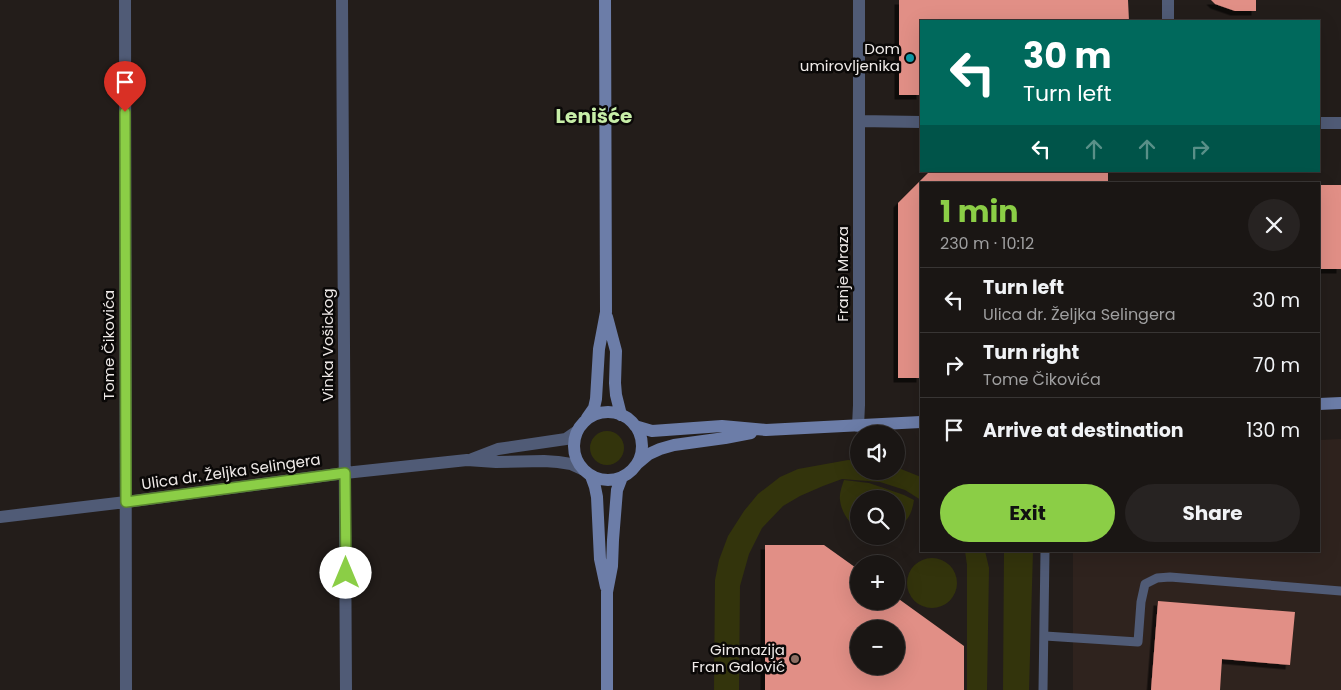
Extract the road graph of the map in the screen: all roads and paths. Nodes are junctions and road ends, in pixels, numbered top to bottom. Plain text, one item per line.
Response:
1 (126, 0) edge
2 (342, 0) edge
3 (605, 0) edge
4 (859, 0) edge
5 (1168, 0) edge
6 (1168, 20) edge
7 (860, 121) junction
8 (920, 122) edge
9 (1320, 123) edge
10 (1341, 123) edge
11 (606, 312) junction
12 (1341, 402) edge
13 (1320, 404) edge
14 (621, 415) junction
15 (587, 418) junction
16 (920, 422) edge
17 (858, 425) edge
18 (874, 425) edge
19 (635, 426) junction
20 (850, 426) edge
21 (766, 430) junction
22 (576, 432) junction
23 (467, 460) junction
24 (637, 464) junction
25 (345, 473) junction
26 (586, 473) junction
27 (622, 477) junction
28 (126, 502) junction
29 (0, 517) edge
30 (1045, 552) edge
31 (1341, 591) edge
32 (607, 592) junction
33 (1045, 636) junction
34 (126, 690) edge
35 (346, 690) edge
36 (607, 690) edge
37 (1043, 690) edge

1 - 28 street, Tome Čikovića
2 - 25 street, Vinka Vošickog
3 - 11 street
4 - 7 street, Franje Mraza
5 - 6 street
7 - 8 street
7 - 17 street, Franje Mraza
9 - 10 street
11 - 14 street
11 - 15 street
12 - 13 street
14 - 15 street
14 - 19 street
15 - 22 street
16 - 18 street
19 - 21 street
19 - 24 street
20 - 21 street
21 - 24 street
22 - 23 street, Ulica dr. Željka Selingera
22 - 26 street
23 - 25 street, Ulica dr. Željka Selingera
23 - 26 street, Ulica dr. Željka Selingera
24 - 27 street
25 - 28 street, Ulica dr. Željka Selingera
25 - 35 street, Vinka Vošickog
26 - 27 street
26 - 32 street
27 - 32 street
28 - 29 street, Ulica dr. Željka Selingera
28 - 34 street, Tome Čikovića
30 - 33 lane
31 - 33 lane
32 - 36 street
33 - 37 lane

